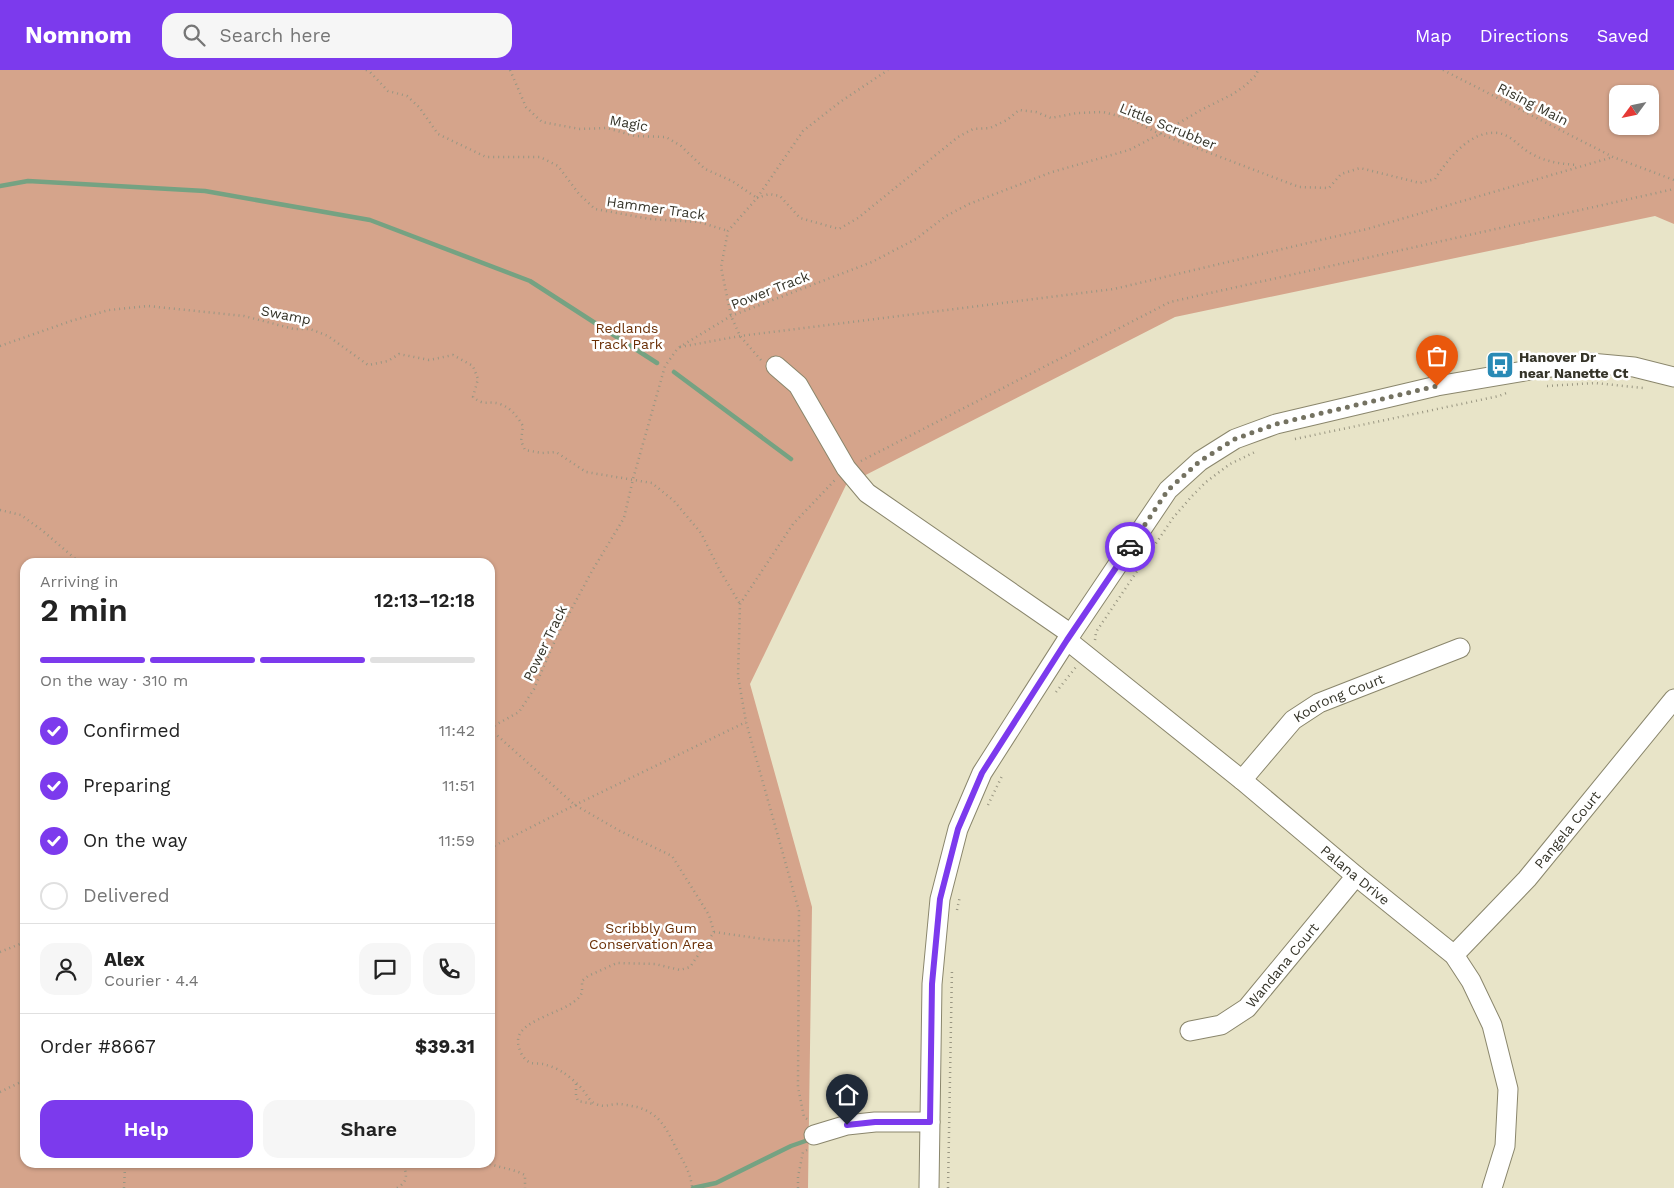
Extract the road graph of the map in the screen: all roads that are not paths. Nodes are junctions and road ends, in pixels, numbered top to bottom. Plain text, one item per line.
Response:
1 (776, 366) road end
2 (1674, 377) edge
3 (1069, 637) junction
4 (1460, 648) dead end
5 (1674, 699) edge
6 (1242, 780) junction
7 (1356, 876) junction
8 (1454, 956) junction
9 (1190, 1031) dead end
10 (930, 1122) junction
11 (814, 1135) road end
12 (929, 1188) edge
13 (1492, 1188) edge

1 - 3 street, Palana Drive
2 - 3 street
3 - 6 street, Palana Drive
3 - 10 street
4 - 6 street, Koorong Court
5 - 8 street, Pangela Court
6 - 7 street, Palana Drive
7 - 8 street, Palana Drive
7 - 9 street, Wandana Court
8 - 13 street, Palana Drive
10 - 11 street
10 - 12 street

